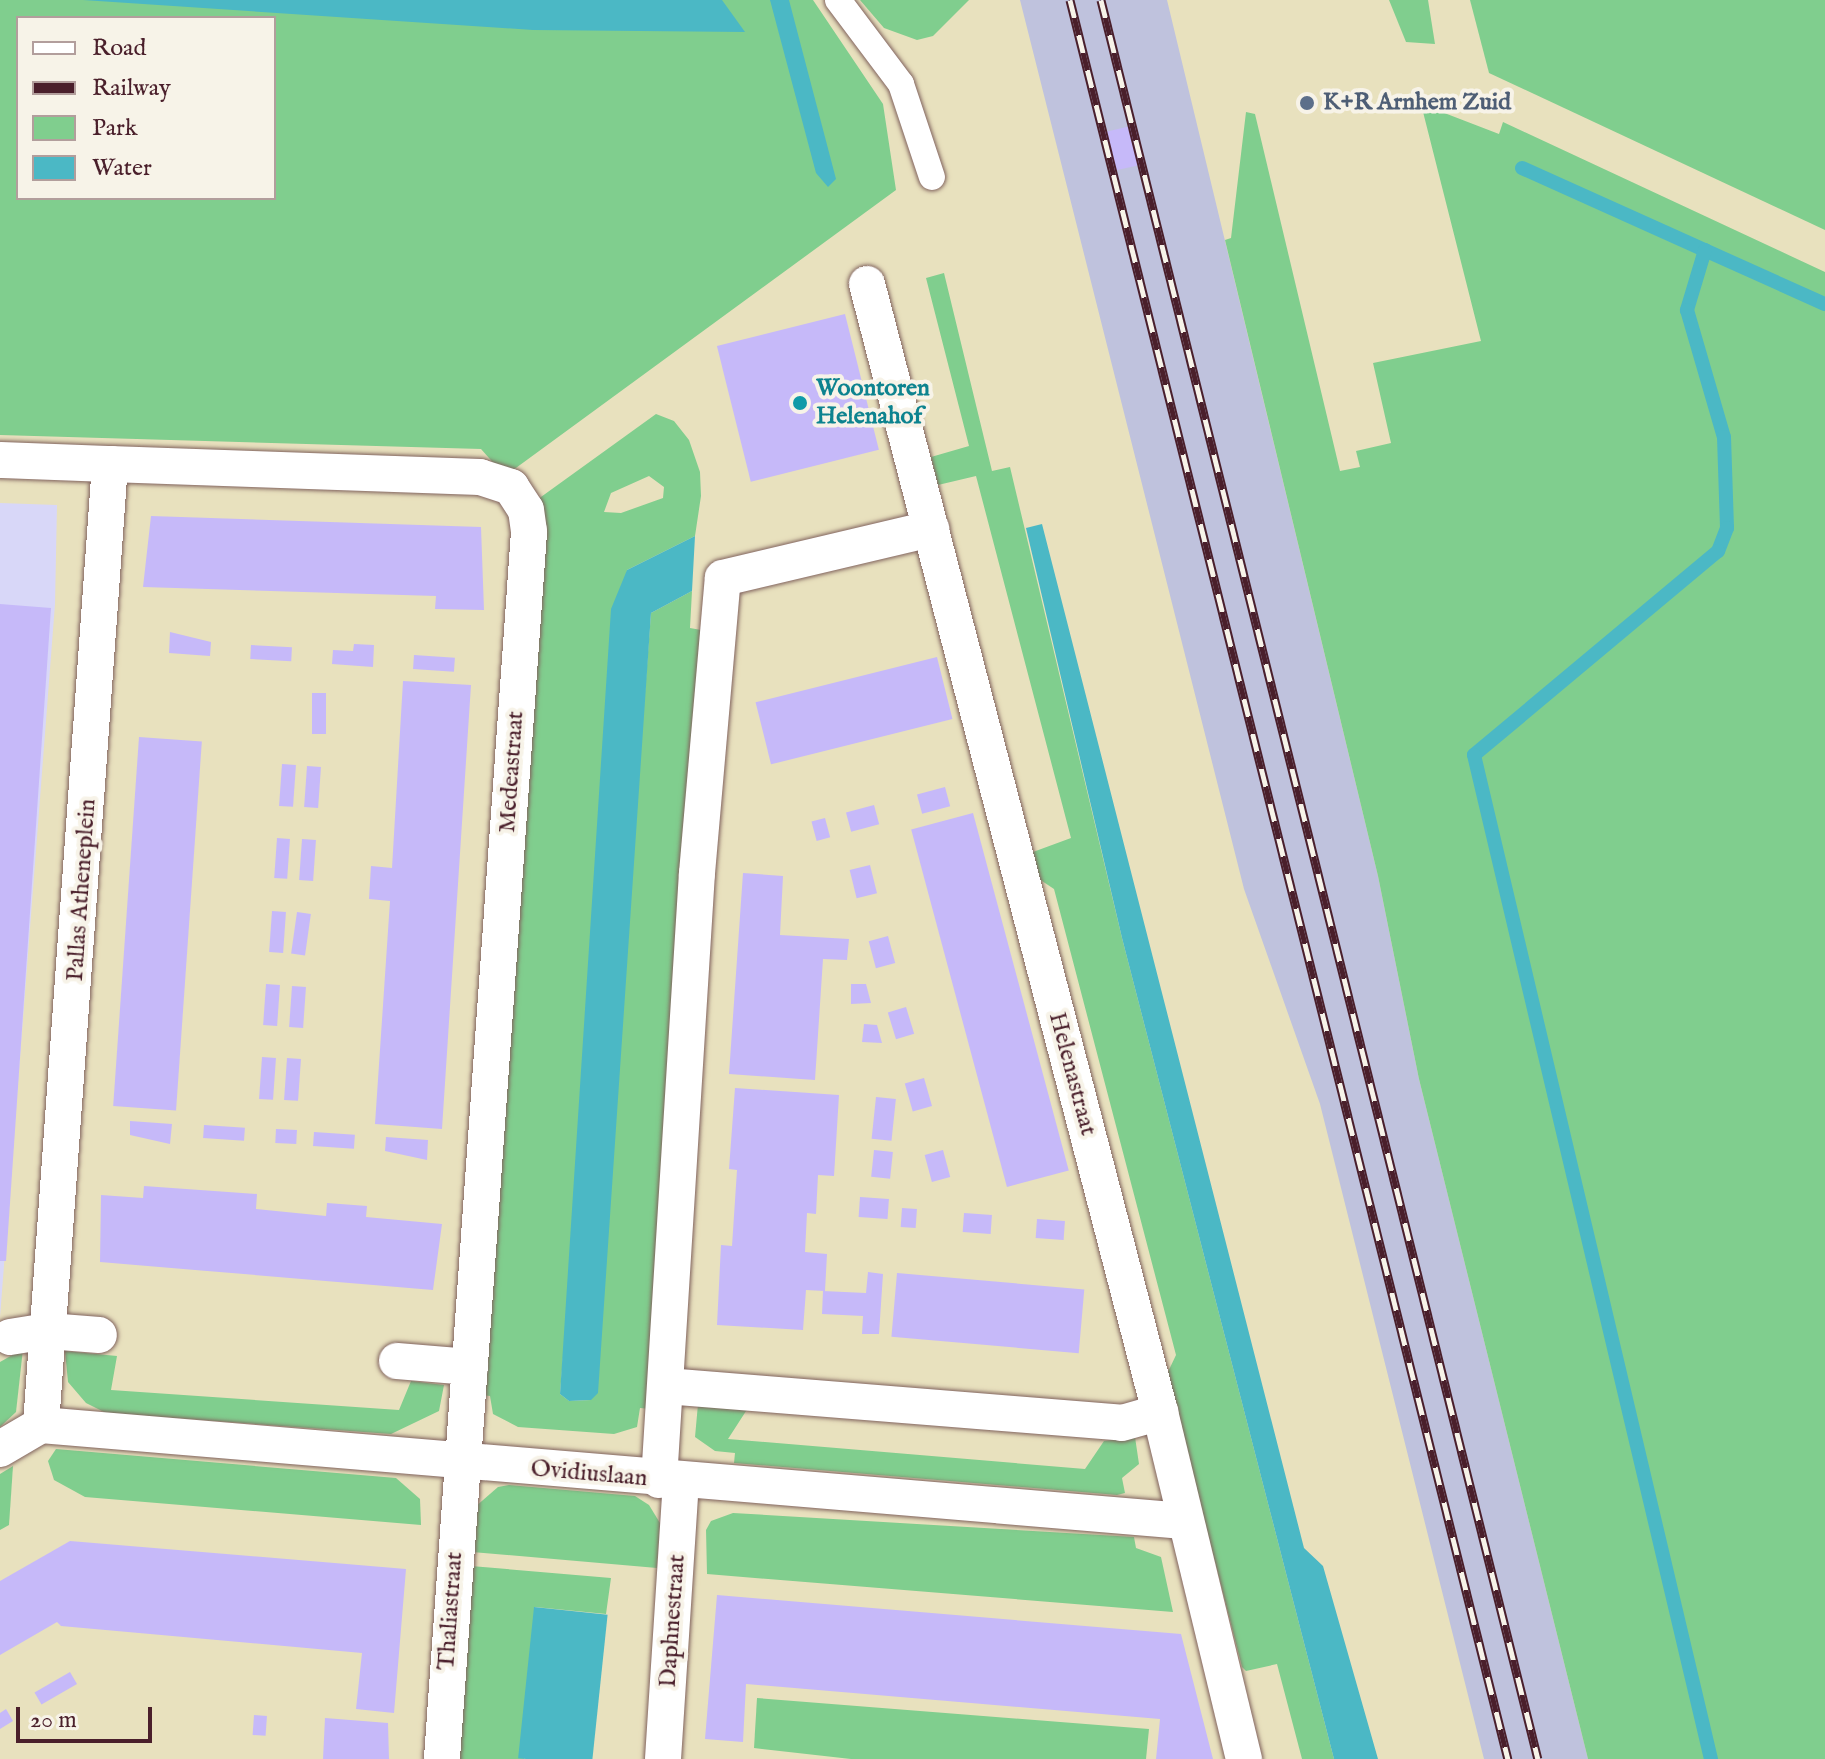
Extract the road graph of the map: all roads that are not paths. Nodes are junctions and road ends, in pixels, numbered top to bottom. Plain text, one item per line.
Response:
1 (838, 0) edge
2 (932, 177) dead end
3 (867, 284) dead end
4 (0, 460) edge
5 (110, 464) junction
6 (931, 529) junction
7 (48, 1331) junction
8 (99, 1335) dead end
9 (10, 1337) dead end
10 (397, 1361) dead end
11 (470, 1367) junction
12 (666, 1386) junction
13 (1160, 1412) junction
14 (41, 1425) junction
15 (0, 1449) edge
16 (462, 1464) junction
17 (670, 1481) junction
18 (1184, 1521) junction
19 (442, 1759) edge
20 (663, 1759) edge
21 (1244, 1759) edge

1 - 2 street
3 - 6 street, Helenastraat
4 - 5 street
5 - 7 street, Pallas Atheneplein
5 - 11 street, Medeastraat
6 - 12 street
6 - 13 street, Helenastraat
7 - 8 street
7 - 9 street
7 - 14 street, Pallas Atheneplein
10 - 11 street
11 - 16 street, Medeastraat
12 - 13 street
12 - 17 street
13 - 18 street, Helenastraat
14 - 15 street
14 - 16 street, Ovidiuslaan
16 - 17 street, Ovidiuslaan
16 - 19 street, Thaliastraat
17 - 18 street, Ovidiuslaan
17 - 20 street, Daphnestraat
18 - 21 street, Helenastraat

